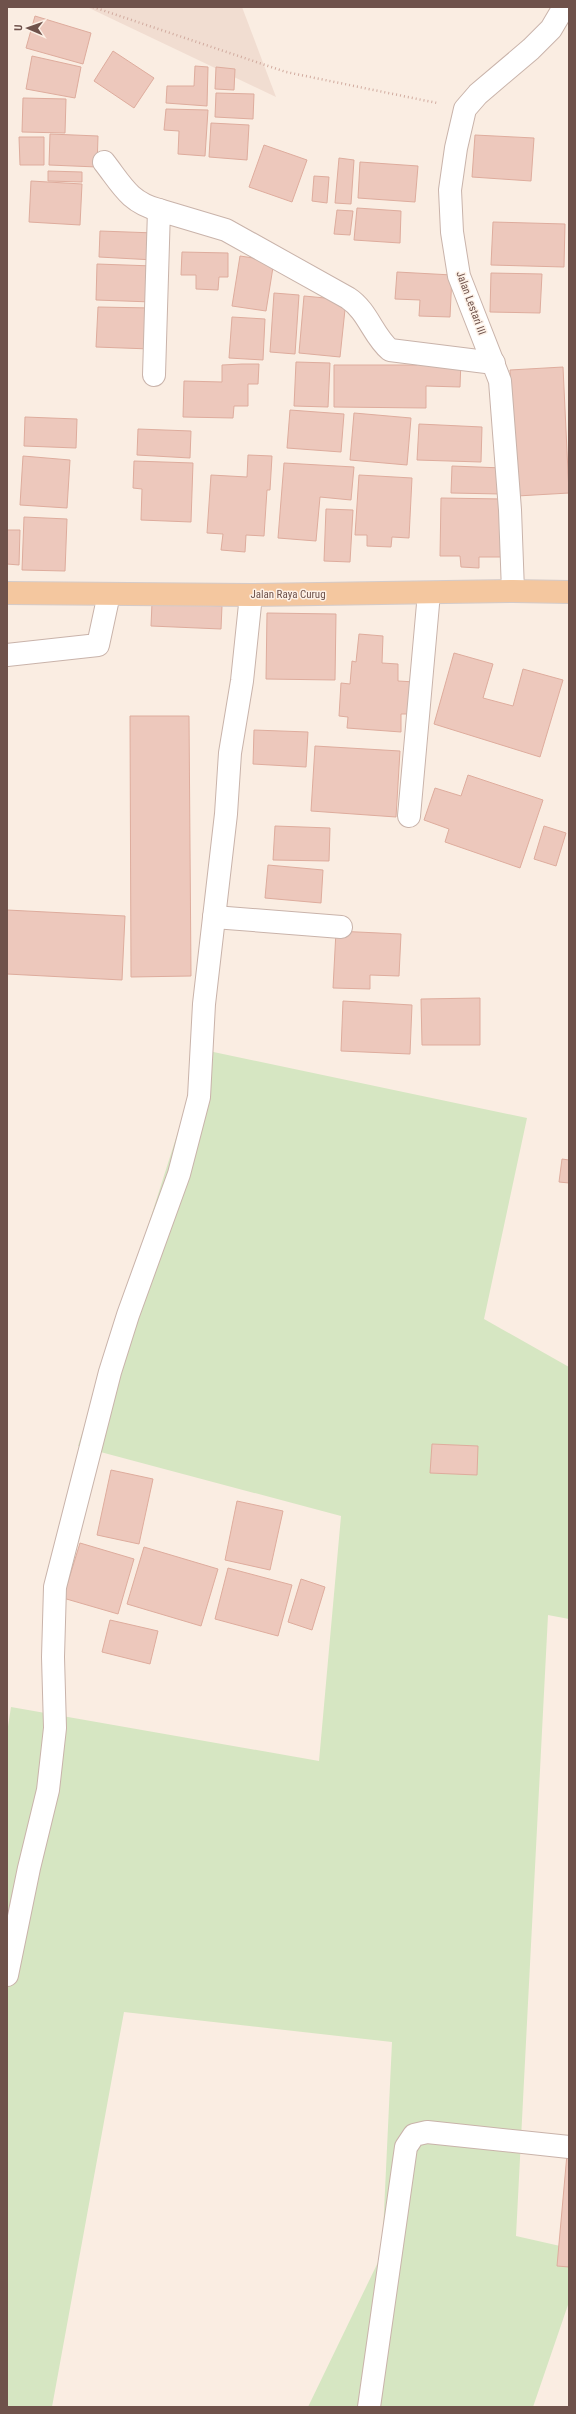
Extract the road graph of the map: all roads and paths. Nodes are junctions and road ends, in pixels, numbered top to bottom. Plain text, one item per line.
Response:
1 (93, 7) edge
2 (564, 7) edge
3 (466, 109) junction
4 (104, 162) dead end
5 (159, 210) junction
6 (494, 363) junction
7 (154, 375) dead end
8 (513, 591) junction
9 (7, 592) edge
10 (569, 592) edge
11 (109, 594) junction
12 (251, 594) junction
13 (430, 594) junction
14 (7, 655) edge
15 (409, 816) dead end
16 (214, 917) junction
17 (341, 927) dead end
18 (7, 1975) edge
19 (569, 2147) edge
20 (368, 2407) edge

1 - 3 path
2 - 3 street, Jalan Lestari III
3 - 6 street, Jalan Lestari III
4 - 5 street
5 - 6 street
5 - 7 street
6 - 8 street, Jalan Lestari III
8 - 10 main road, Jalan Raya Curug
8 - 13 main road, Jalan Raya Curug
9 - 11 main road, Jalan Raya Curug
11 - 12 main road, Jalan Raya Curug
11 - 14 street
12 - 13 main road, Jalan Raya Curug
12 - 16 street
13 - 15 street
16 - 17 street
16 - 18 street
19 - 20 street

